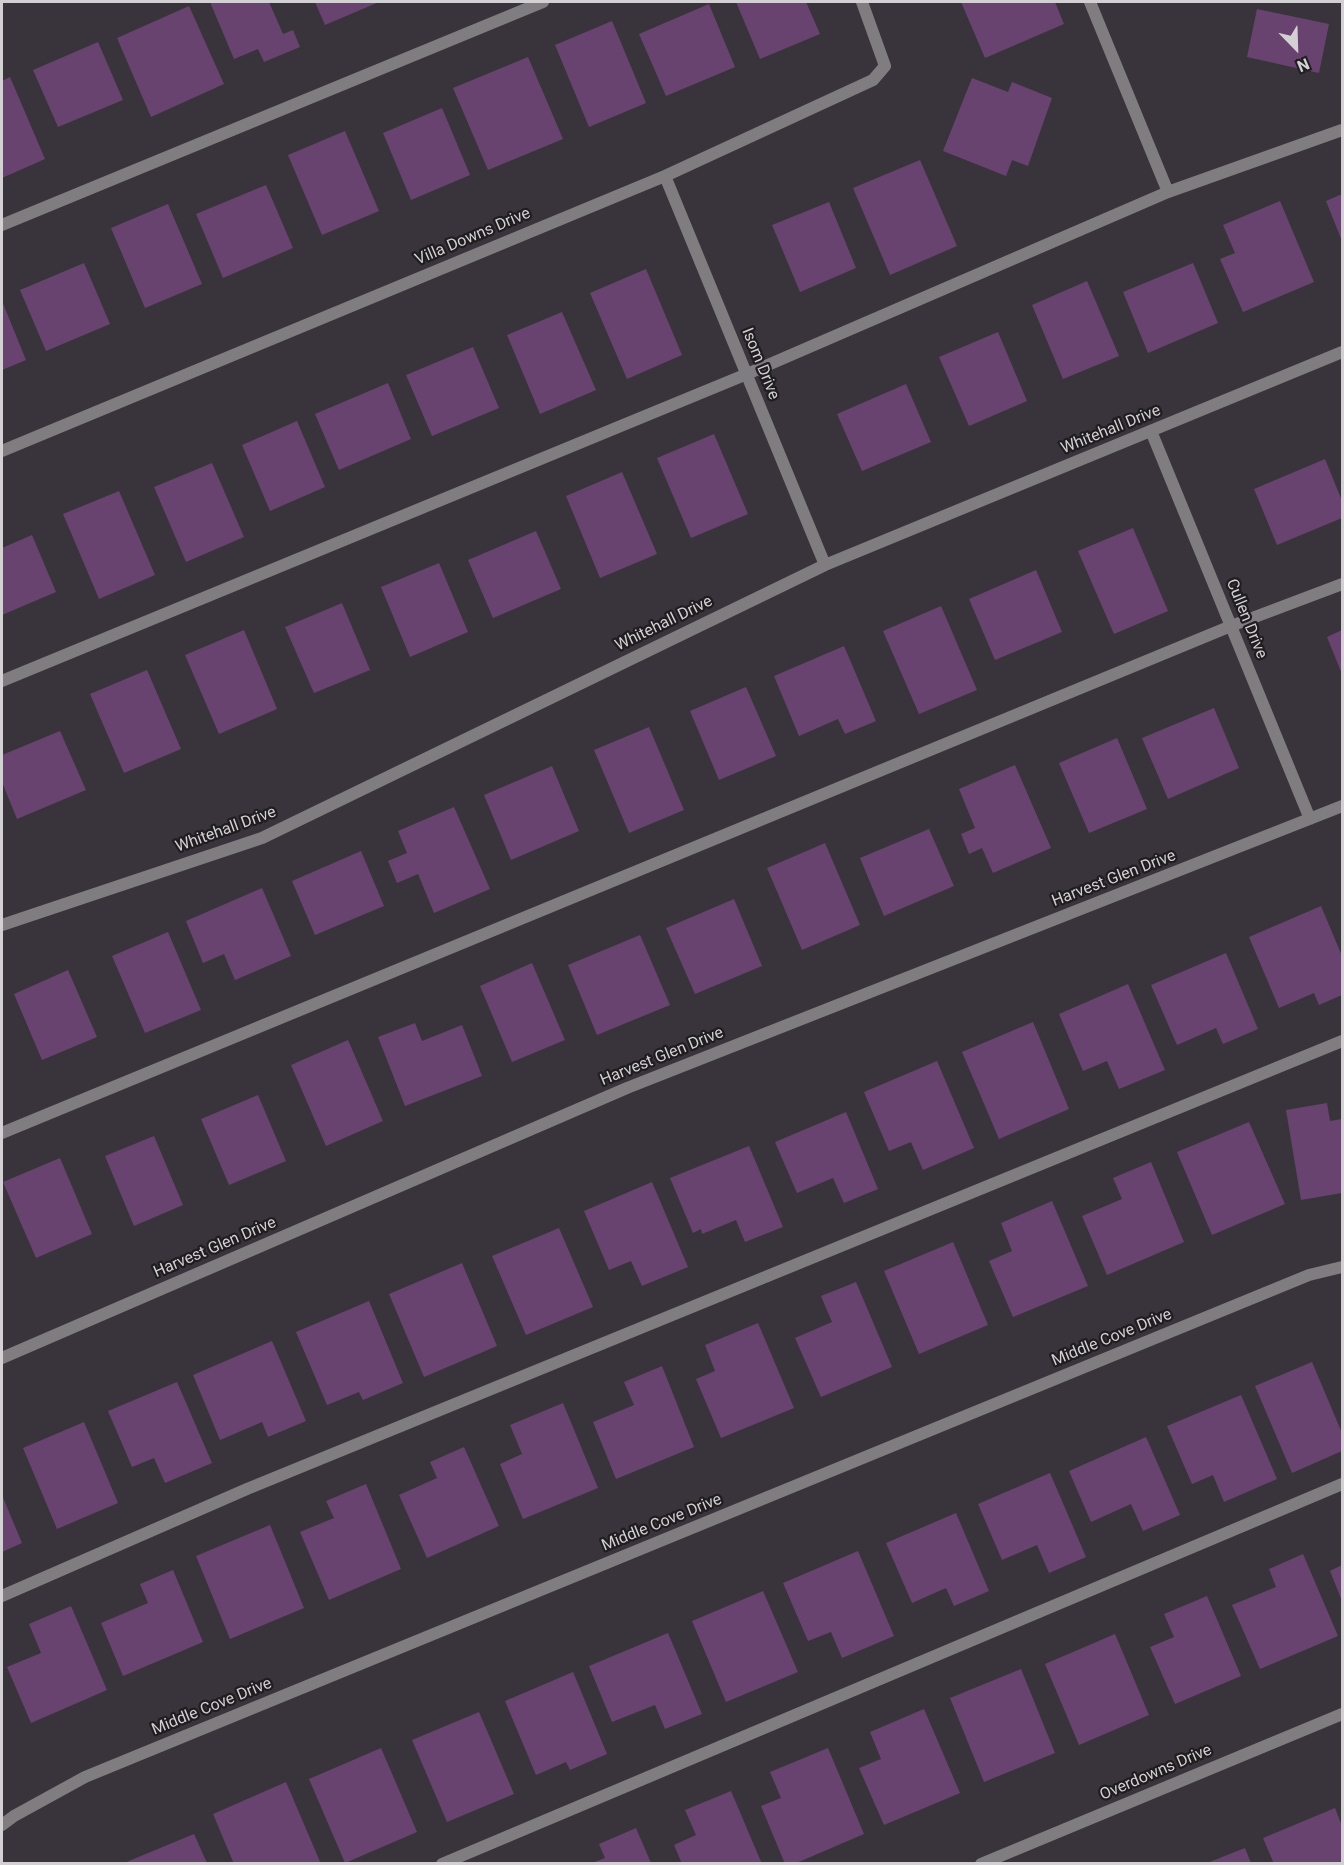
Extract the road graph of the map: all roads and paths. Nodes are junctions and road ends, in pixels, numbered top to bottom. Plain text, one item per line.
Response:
1 (543, 2) edge
2 (862, 2) edge
3 (1090, 2) edge
4 (1342, 130) edge
5 (665, 176) junction
6 (1168, 192) junction
7 (2, 225) edge
8 (1342, 352) edge
9 (747, 374) junction
10 (1151, 431) junction
11 (2, 451) edge
12 (825, 565) junction
13 (1342, 585) edge
14 (1231, 626) junction
15 (2, 681) edge
16 (1342, 806) edge
17 (1310, 819) junction
18 (2, 925) edge
19 (1342, 1041) edge
20 (2, 1133) edge
21 (1342, 1267) edge
22 (2, 1358) edge
23 (1342, 1484) edge
24 (2, 1596) edge
25 (1342, 1714) edge
26 (2, 1826) edge
27 (442, 1863) edge
28 (981, 1863) edge

1 - 7 street
2 - 5 street, Villa Downs Drive
3 - 6 street
4 - 6 street
5 - 9 street, Isom Drive
5 - 11 street, Villa Downs Drive
6 - 9 street
8 - 10 street, Whitehall Drive
9 - 12 street, Isom Drive
9 - 15 street
10 - 12 street, Whitehall Drive
10 - 14 street, Cullen Drive
12 - 18 street, Whitehall Drive
13 - 14 street
14 - 17 street, Cullen Drive
14 - 20 street
16 - 17 street, Harvest Glen Drive
17 - 22 street, Harvest Glen Drive
19 - 24 street
21 - 26 street, Middle Cove Drive
23 - 27 street
25 - 28 street, Overdowns Drive

